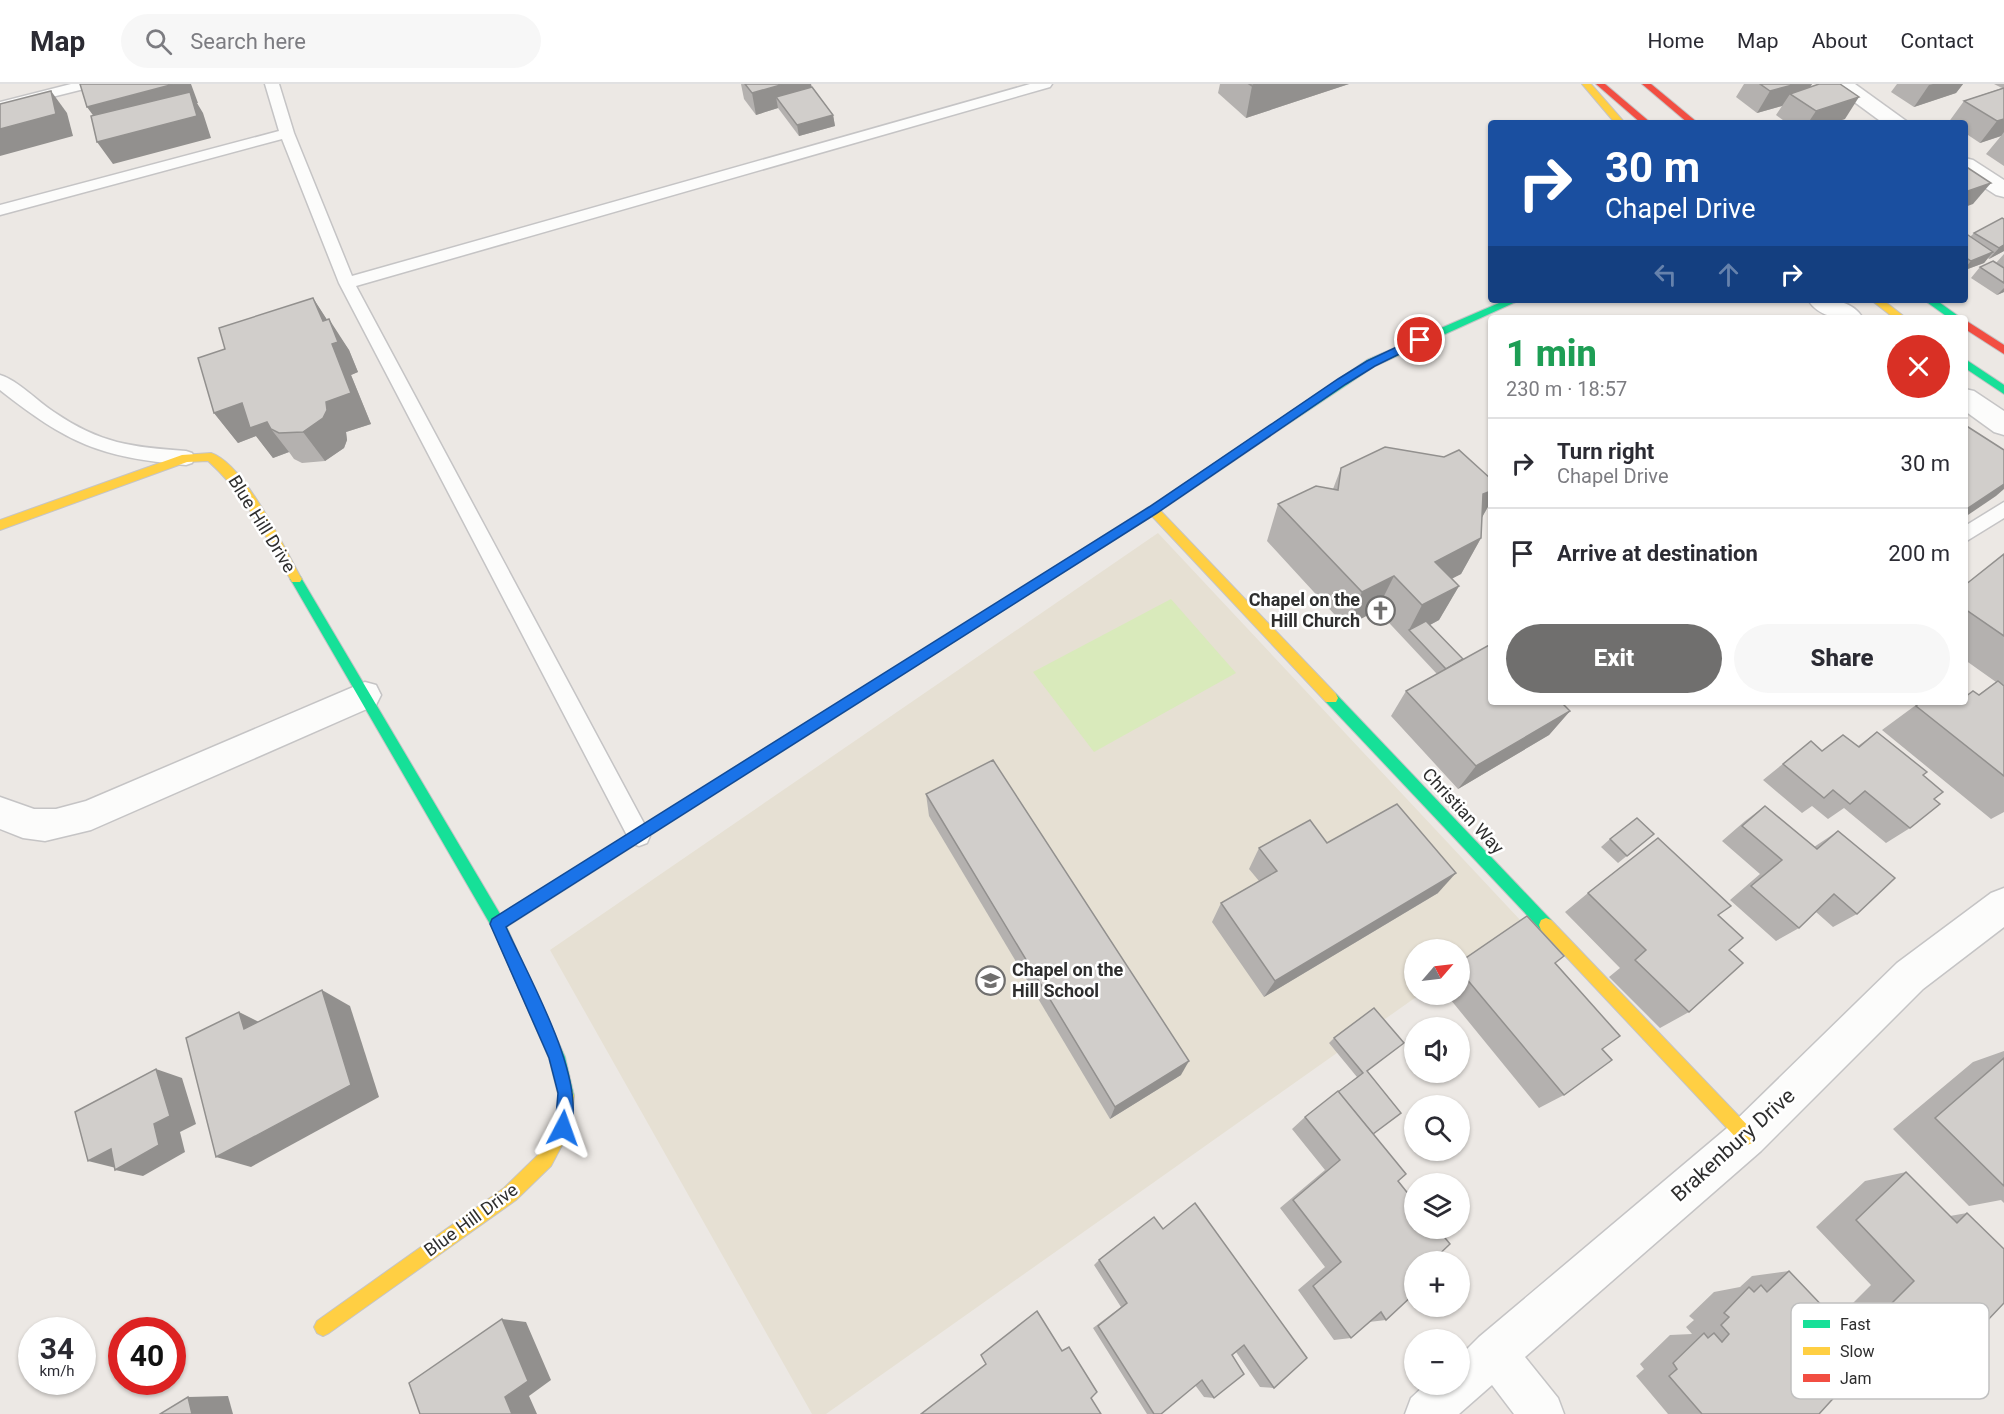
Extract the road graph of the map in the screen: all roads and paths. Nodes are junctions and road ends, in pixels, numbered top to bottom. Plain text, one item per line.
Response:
1 (87, 84) edge
2 (272, 84) edge
3 (1045, 84) edge
4 (1586, 84) edge
5 (1600, 84) edge
6 (1646, 84) edge
7 (1841, 84) edge
8 (0, 106) edge
9 (1617, 120) edge
10 (1642, 120) edge
11 (1689, 120) edge
12 (1894, 120) edge
13 (287, 133) junction
14 (1968, 167) edge
15 (2004, 190) edge
16 (0, 210) edge
17 (347, 283) junction
18 (1508, 303) edge
19 (1826, 303) edge
20 (1880, 303) edge
21 (1934, 303) edge
22 (1845, 315) edge
23 (1897, 315) edge
24 (1952, 315) edge
25 (1968, 326) edge
26 (2004, 350) edge
27 (1968, 365) edge
28 (0, 381) edge
29 (2004, 390) edge
30 (1968, 400) edge
31 (2004, 425) edge
32 (186, 458) junction
33 (2004, 509) edge
34 (1153, 510) junction
35 (0, 525) edge
36 (1968, 533) edge
37 (365, 695) junction
38 (0, 812) edge
39 (639, 836) junction
40 (2004, 905) edge
41 (498, 924) junction
42 (1747, 1137) junction
43 (323, 1327) dead end
44 (1494, 1352) junction
45 (1470, 1374) edge
46 (1447, 1395) edge
47 (1427, 1414) edge
48 (1542, 1414) edge

1 - 8 lane
2 - 13 lane
3 - 17 lane
4 - 9 main road
5 - 10 main road
6 - 11 main road
7 - 12 street
13 - 16 lane
13 - 17 lane
14 - 15 street
17 - 39 lane
18 - 34 main road
19 - 22 street
20 - 23 main road
21 - 24 main road
25 - 26 main road
27 - 29 main road
28 - 32 lane
30 - 31 street
32 - 35 main road, Blue Hill Drive
32 - 37 main road, Blue Hill Drive
33 - 36 lane
34 - 39 main road
34 - 42 main road, Christian Way
37 - 38 street
37 - 41 main road, Blue Hill Drive
39 - 41 main road
40 - 42 street, Brakenbury Drive
41 - 43 main road, Blue Hill Drive
42 - 44 street, Brakenbury Drive
44 - 45 street, Brakenbury Drive
44 - 48 street
46 - 47 street, Brakenbury Drive

